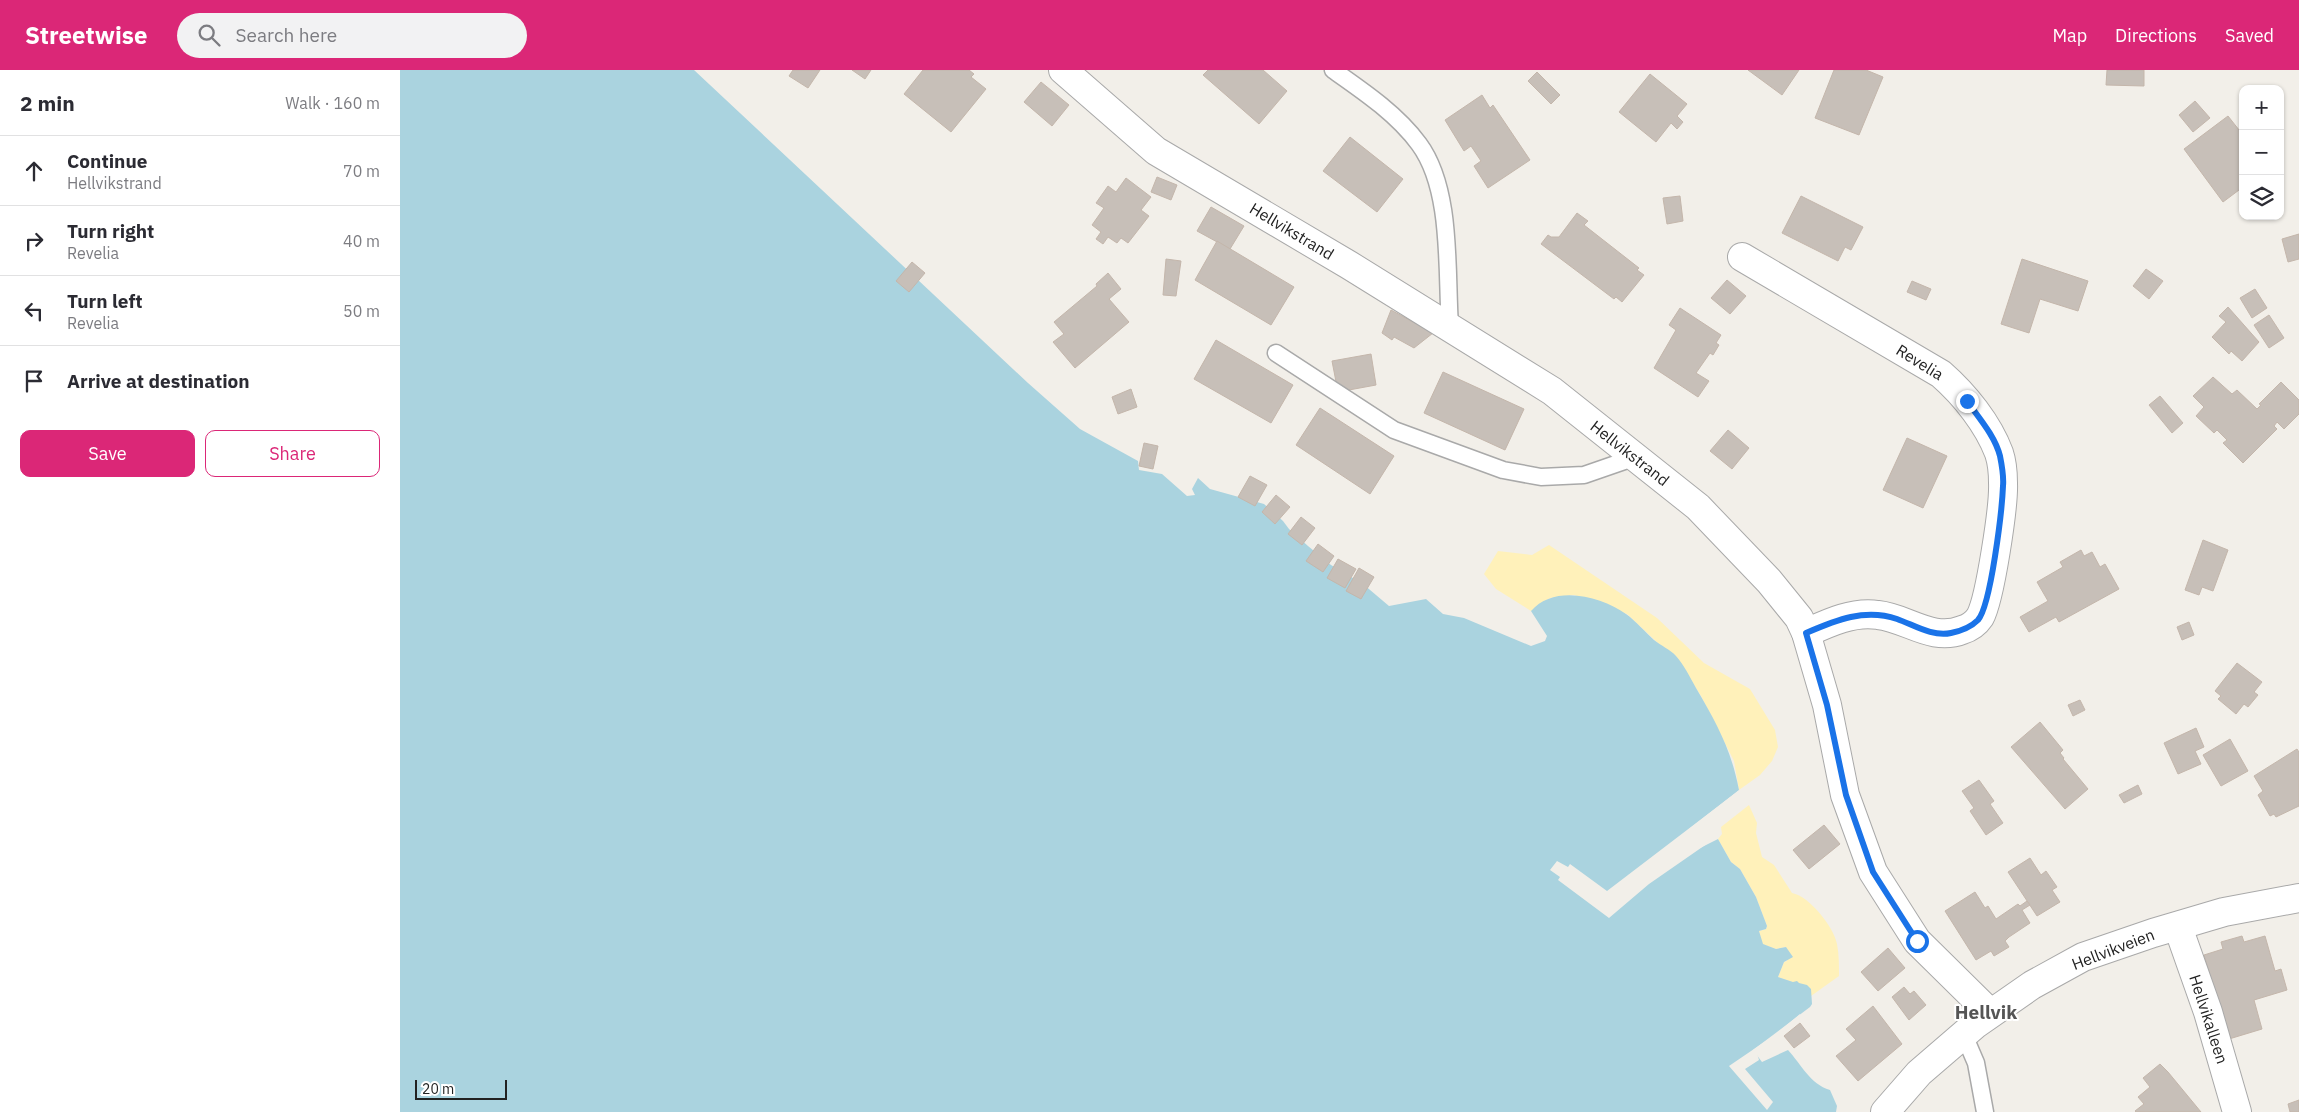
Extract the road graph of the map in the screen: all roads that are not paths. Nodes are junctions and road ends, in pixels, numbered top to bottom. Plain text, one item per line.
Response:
1 (1063, 70) edge
2 (1333, 70) edge
3 (1742, 257) dead end
4 (1450, 326) junction
5 (1276, 353) dead end
6 (1636, 458) junction
7 (1806, 633) junction
8 (2299, 898) edge
9 (2178, 927) junction
10 (1990, 1013) junction
11 (1964, 1035) junction
12 (1885, 1112) edge
13 (1986, 1112) edge
14 (2237, 1112) edge

1 - 4 street, Hellvikstrand
2 - 4 lane
3 - 7 street, Revelia
4 - 6 street, Hellvikstrand
5 - 6 lane
6 - 7 street, Hellvikstrand
7 - 10 street, Hellvikstrand
8 - 9 street, Hellvikveien
9 - 10 street, Hellvikveien
9 - 14 street, Hellvikalleen
10 - 11 street, Hellvikveien
11 - 12 street, Hellvikveien
11 - 13 lane

